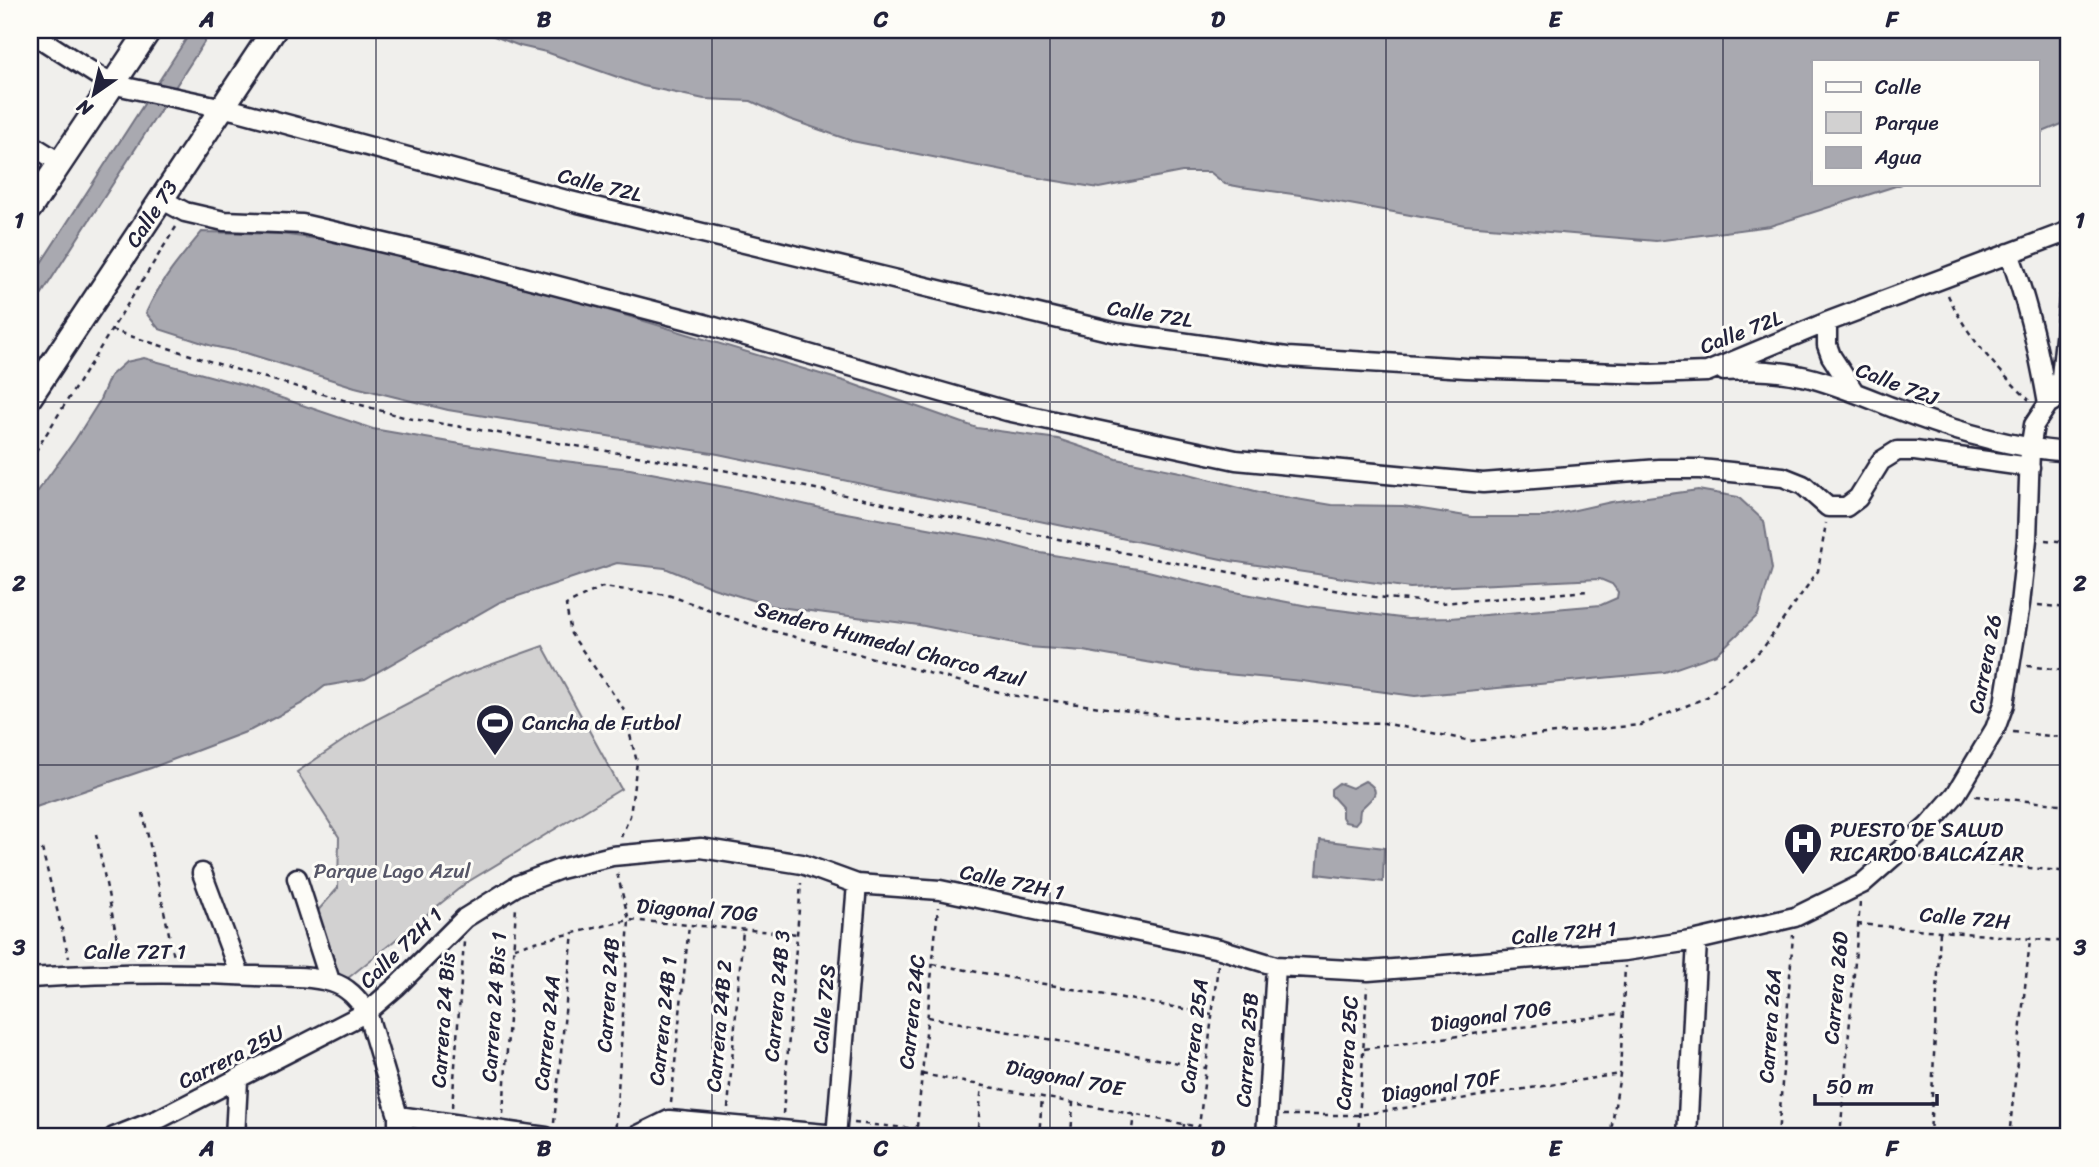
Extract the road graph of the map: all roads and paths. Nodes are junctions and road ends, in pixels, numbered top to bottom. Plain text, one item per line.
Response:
1 (149, 30) edge
2 (274, 30) edge
3 (30, 32) edge
4 (122, 86) junction
5 (222, 108) junction
6 (30, 144) edge
7 (59, 162) junction
8 (161, 200) junction
9 (30, 208) edge
10 (185, 212) junction
11 (2069, 231) edge
12 (2009, 253) junction
13 (1941, 279) junction
14 (2069, 300) edge
15 (1827, 322) junction
16 (111, 330) junction
17 (1707, 372) junction
18 (1853, 390) junction
19 (30, 397) edge
20 (2054, 401) edge
21 (2069, 452) edge
22 (2030, 458) junction
23 (30, 460) edge
24 (1828, 507) junction
25 (2027, 539) junction
26 (2069, 542) edge
27 (1588, 591) dead end
28 (2020, 604) junction
29 (2069, 607) edge
30 (2011, 664) junction
31 (2069, 671) edge
32 (1995, 729) junction
33 (2069, 738) edge
34 (1956, 794) junction
35 (2069, 805) edge
36 (144, 813) dead end
37 (96, 834) dead end
38 (42, 849) dead end
39 (1897, 855) junction
40 (612, 856) junction
41 (802, 864) junction
42 (2069, 872) edge
43 (202, 873) dead end
44 (297, 877) dead end
45 (857, 884) junction
46 (1862, 884) junction
47 (517, 885) junction
48 (940, 890) junction
49 (1795, 917) junction
50 (465, 918) junction
51 (629, 920) junction
52 (688, 925) junction
53 (1857, 925) junction
54 (743, 929) junction
55 (1940, 931) junction
56 (573, 932) junction
57 (798, 934) junction
58 (1698, 940) junction
59 (2030, 940) junction
60 (2069, 942) edge
61 (514, 947) junction
62 (1220, 948) junction
63 (1625, 951) junction
64 (933, 964) junction
65 (1276, 966) junction
66 (1368, 971) junction
67 (178, 974) junction
68 (73, 975) junction
69 (125, 975) junction
70 (240, 975) junction
71 (30, 978) edge
72 (330, 981) junction
73 (367, 1012) junction
74 (1623, 1013) junction
75 (1212, 1014) junction
76 (928, 1017) junction
77 (1364, 1049) junction
78 (1206, 1068) junction
79 (1620, 1073) junction
80 (922, 1074) junction
81 (238, 1080) junction
82 (982, 1085) junction
83 (1042, 1097) junction
84 (1073, 1103) junction
85 (1133, 1114) junction
86 (1266, 1115) junction
87 (1359, 1115) junction
88 (398, 1116) junction
89 (669, 1120) junction
90 (450, 1124) junction
91 (1184, 1124) junction
92 (727, 1126) junction
93 (1199, 1127) joint
94 (157, 1128) edge
95 (917, 1129) junction
96 (550, 1130) edge
97 (502, 1131) junction
98 (782, 1131) junction
99 (837, 1131) edge
100 (1778, 1132) junction
101 (1610, 1136) edge
102 (114, 1137) edge
103 (235, 1137) edge
104 (398, 1137) edge
105 (615, 1137) edge
106 (634, 1137) edge
107 (916, 1137) edge
108 (977, 1137) edge
109 (1039, 1137) edge
110 (1071, 1137) edge
111 (1131, 1137) edge
112 (1183, 1137) edge
113 (1266, 1137) edge
114 (1358, 1137) edge
115 (1590, 1137) edge
116 (1687, 1137) edge
117 (1778, 1137) edge
118 (1819, 1137) edge
119 (1840, 1137) edge
120 (1930, 1137) edge
121 (2009, 1137) edge

1 - 4 main road
2 - 5 main road, Calle 73
3 - 4 street
4 - 5 street, Calle 72L
4 - 7 main road
5 - 8 main road, Calle 73
5 - 17 street, Calle 72L
6 - 7 street
7 - 9 main road
8 - 10 street
8 - 19 main road, Calle 73
10 - 16 path
10 - 24 street
11 - 12 street, Calle 72L
12 - 13 street, Calle 72L
12 - 20 street
13 - 15 street, Calle 72L
13 - 20 path
14 - 20 street, Carrera 26
15 - 17 street, Calle 72L
15 - 18 street
16 - 23 path
16 - 27 path
17 - 18 street, Calle 72J
18 - 22 street, Calle 72J
20 - 22 street, Carrera 26
21 - 22 street, Calle 72J
22 - 24 street
22 - 25 street, Carrera 26
24 - 40 path, Sendero Humedal Charco Azul
25 - 26 path
25 - 28 street, Carrera 26
28 - 29 path
28 - 30 street, Carrera 26
30 - 31 path
30 - 32 street, Carrera 26
32 - 33 path
32 - 34 street, Carrera 26
34 - 35 path
34 - 39 street, Carrera 26
36 - 67 path
37 - 69 path
38 - 68 path
39 - 42 path
39 - 46 street, Carrera 26
40 - 41 street, Calle 72H 1
40 - 47 street, Calle 72H 1
40 - 51 path, Carrera 24B
41 - 45 street, Calle 72H 1
41 - 57 path, Carrera 24B 3
43 - 70 street
44 - 72 street
45 - 48 street, Calle 72H 1
45 - 99 street, Calle 72S
46 - 49 street, Carrera 26
46 - 53 path, Carrera 26D
47 - 50 street, Calle 72H 1
47 - 61 path, Carrera 24 Bis 1
48 - 62 street, Calle 72H 1
48 - 64 path, Carrera 24C
49 - 58 street, Carrera 26
49 - 100 path, Carrera 26A
50 - 73 street, Calle 72H 1
50 - 90 path, Carrera 24 Bis
51 - 52 path, Diagonal 70G
51 - 56 path, Diagonal 70G
51 - 105 path, Carrera 24B
52 - 54 path, Diagonal 70G
52 - 89 path, Carrera 24B 1
53 - 55 path, Calle 72H
53 - 119 path, Carrera 26D
54 - 57 path, Diagonal 70G
54 - 92 path, Carrera 24B 2
55 - 59 path, Calle 72H
55 - 120 path
56 - 61 path, Diagonal 70G
56 - 96 path, Carrera 24A
57 - 98 path, Carrera 24B 3
58 - 63 street, Calle 72H 1
58 - 116 street
59 - 60 path, Calle 72H
59 - 121 path
61 - 97 path, Carrera 24 Bis 1
62 - 65 street, Calle 72H 1
62 - 75 path, Carrera 25A
63 - 66 street, Calle 72H 1
63 - 74 path
64 - 75 path
64 - 76 path, Carrera 24C
65 - 66 street, Calle 72H 1
65 - 86 street, Carrera 25B
66 - 77 path, Carrera 25C
67 - 69 street, Calle 72T 1
67 - 70 street, Calle 72T 1
68 - 69 street, Calle 72T 1
68 - 71 street, Calle 72T 1
70 - 72 street, Calle 72T 1
72 - 73 street
73 - 81 street, Carrera 25U
73 - 88 street
74 - 77 path, Diagonal 70G
74 - 79 path
75 - 78 path, Carrera 25A
76 - 78 path
76 - 80 path, Carrera 24C
77 - 87 path, Carrera 25C
78 - 93 path, Carrera 25A
79 - 87 path, Diagonal 70F
79 - 101 path
80 - 82 path, Diagonal 70E
80 - 95 path, Carrera 24C
81 - 94 street, Carrera 25U
81 - 103 street
82 - 83 path, Diagonal 70E
82 - 108 path
83 - 84 path, Diagonal 70E
83 - 109 path
84 - 85 path, Diagonal 70E
84 - 110 path
85 - 91 path, Diagonal 70E
85 - 111 path
86 - 87 path, Diagonal 70F
86 - 113 street, Carrera 25B
87 - 114 path, Carrera 25C
88 - 90 street
88 - 104 street
89 - 92 street
89 - 106 street
90 - 97 street
91 - 93 path, Diagonal 70E
91 - 112 path, Carrera 25A
92 - 98 street
94 - 102 street, Carrera 25U
95 - 99 path
95 - 107 path, Carrera 24C
96 - 97 street
98 - 99 street
100 - 117 path, Carrera 26A
100 - 118 path
101 - 115 path

